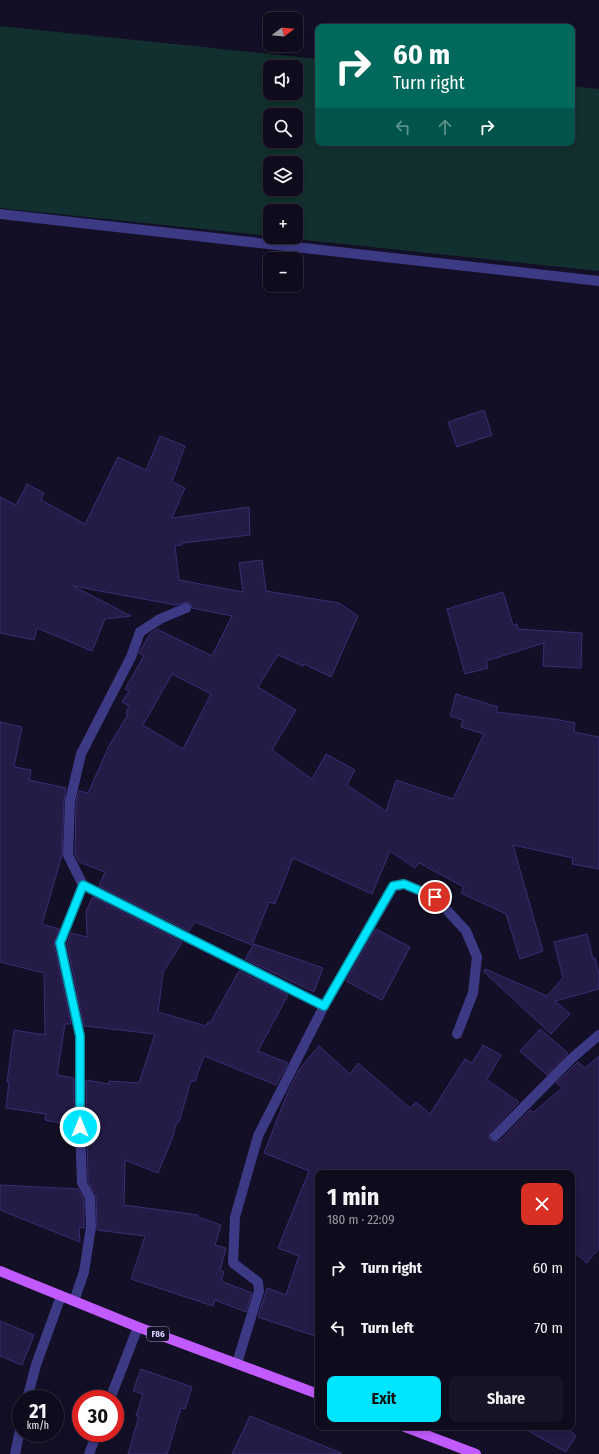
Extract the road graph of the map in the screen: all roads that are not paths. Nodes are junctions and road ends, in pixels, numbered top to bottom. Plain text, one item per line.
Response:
1 (0, 214) edge
2 (599, 281) edge
3 (186, 608) dead end
4 (83, 885) junction
5 (324, 1006) junction
6 (457, 1034) dead end
7 (599, 1036) edge
8 (495, 1136) dead end
9 (0, 1271) edge
10 (60, 1296) junction
11 (74, 1301) junction
12 (138, 1327) junction
13 (237, 1363) junction
14 (29, 1390) edge
15 (114, 1390) edge
16 (315, 1393) edge
17 (413, 1430) edge
18 (17, 1442) edge
19 (94, 1442) edge
20 (15, 1454) edge
21 (89, 1454) edge
22 (476, 1454) edge

1 - 2 street
3 - 4 street
4 - 5 street
4 - 11 street
5 - 6 street
5 - 13 street
7 - 8 street
9 - 10 main road, F86
10 - 11 main road, F86
10 - 14 street
11 - 12 main road, F86
12 - 13 main road, F86
12 - 15 street
13 - 16 main road, F86
17 - 22 main road
18 - 20 street
19 - 21 street

